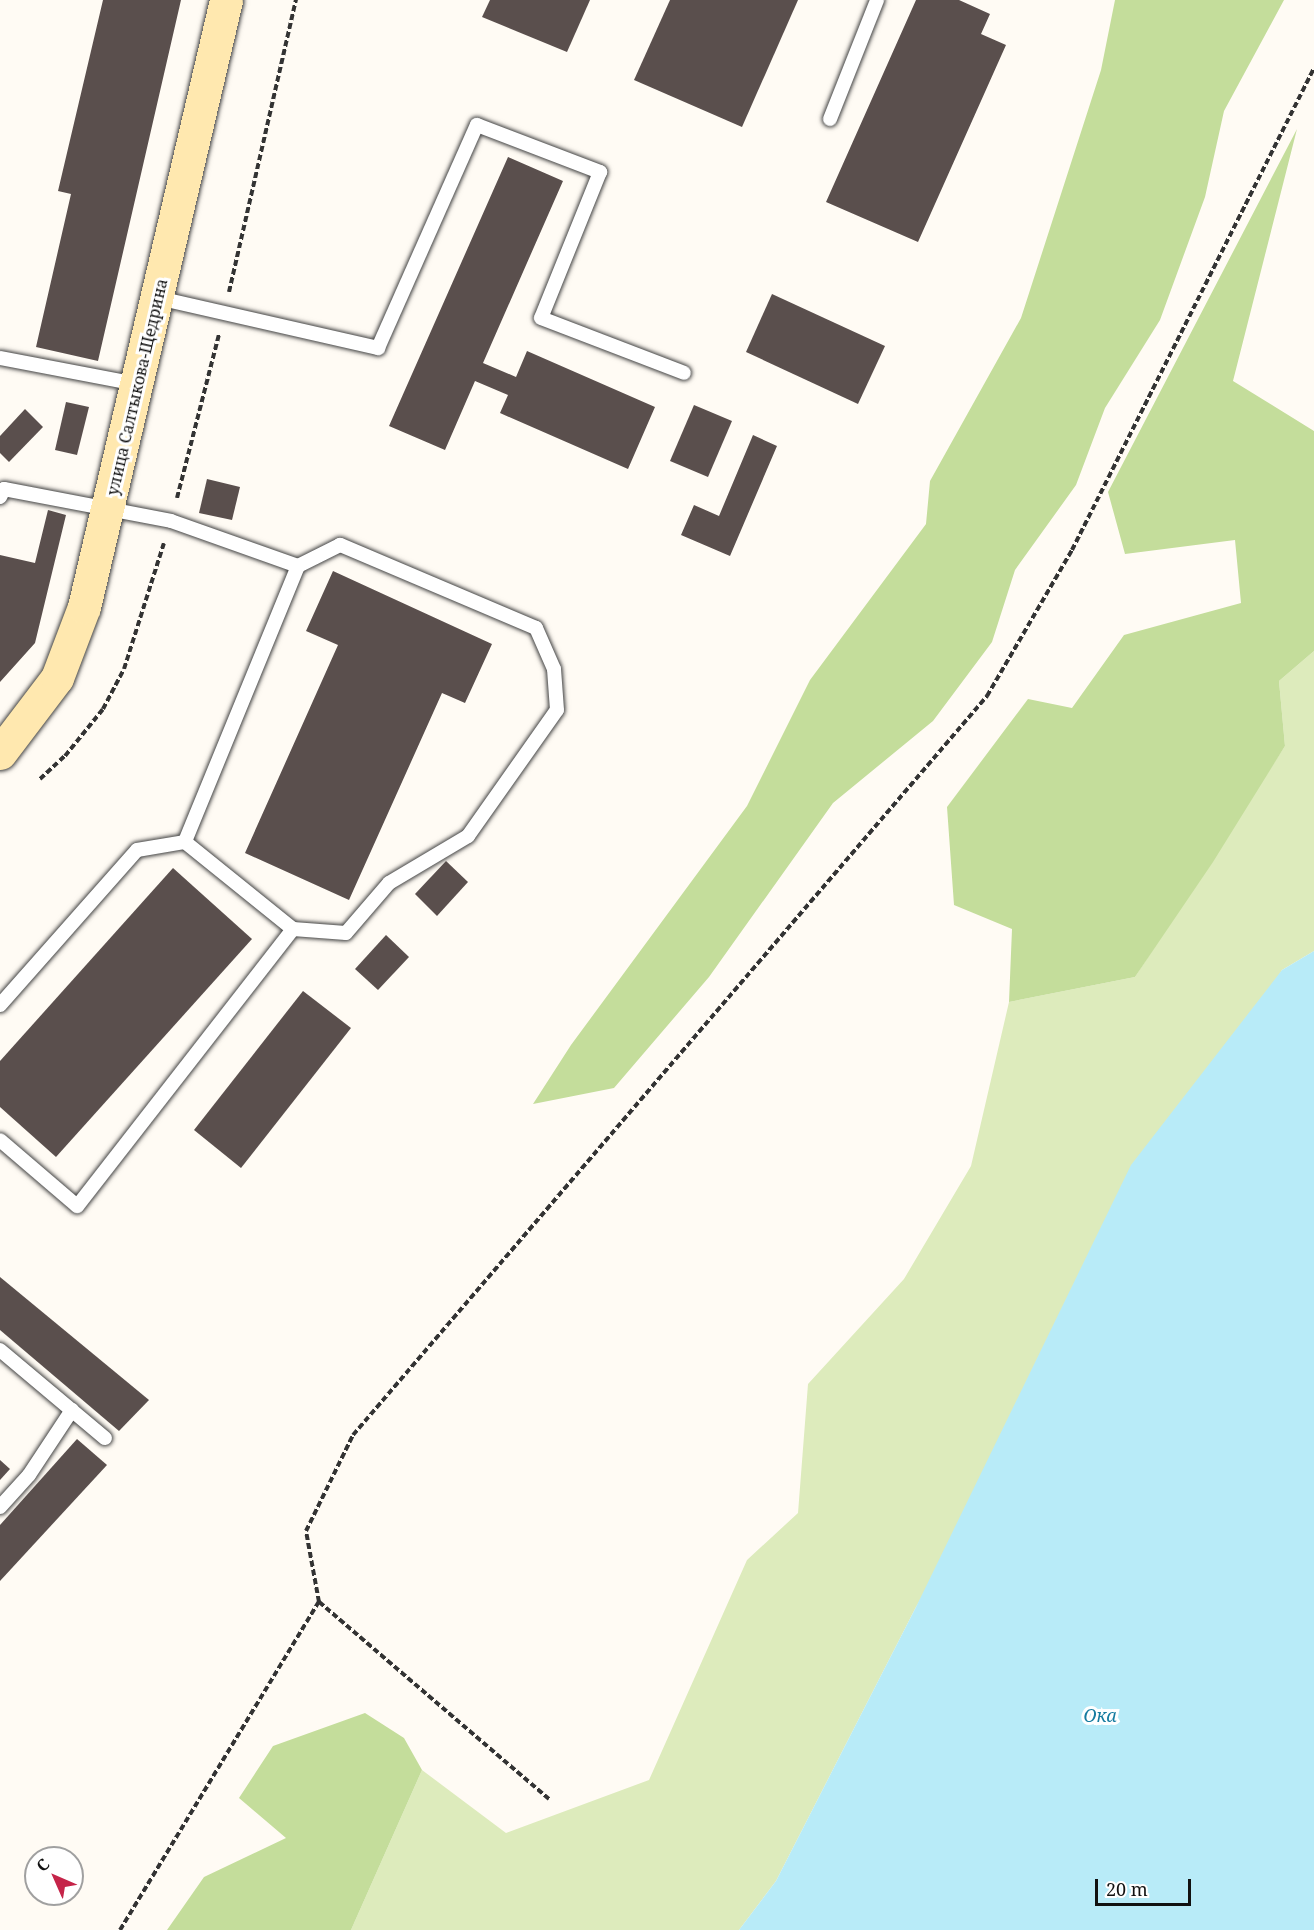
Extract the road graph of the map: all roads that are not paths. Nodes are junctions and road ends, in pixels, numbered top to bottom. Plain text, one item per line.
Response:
1 (226, 0) edge
2 (877, 0) edge
3 (830, 119) dead end
4 (158, 298) junction
5 (0, 358) edge
6 (684, 373) dead end
7 (138, 385) junction
8 (0, 497) edge
9 (109, 508) junction
10 (298, 566) junction
11 (0, 753) edge
12 (185, 842) junction
13 (293, 929) junction
14 (0, 1005) edge
15 (0, 1140) edge
16 (0, 1350) edge
17 (72, 1410) junction
18 (105, 1438) dead end
19 (0, 1507) edge

1 - 4 main road, улица Салтыкова-Щедрина
2 - 3 lane
4 - 6 lane
4 - 7 main road, улица Салтыкова-Щедрина
5 - 7 lane
7 - 9 main road, улица Салтыкова-Щедрина
8 - 9 lane
9 - 10 lane
9 - 11 main road, улица Салтыкова-Щедрина
10 - 12 lane
10 - 13 lane
12 - 13 lane
12 - 14 lane
13 - 15 lane
16 - 17 lane
17 - 18 lane
17 - 19 lane

